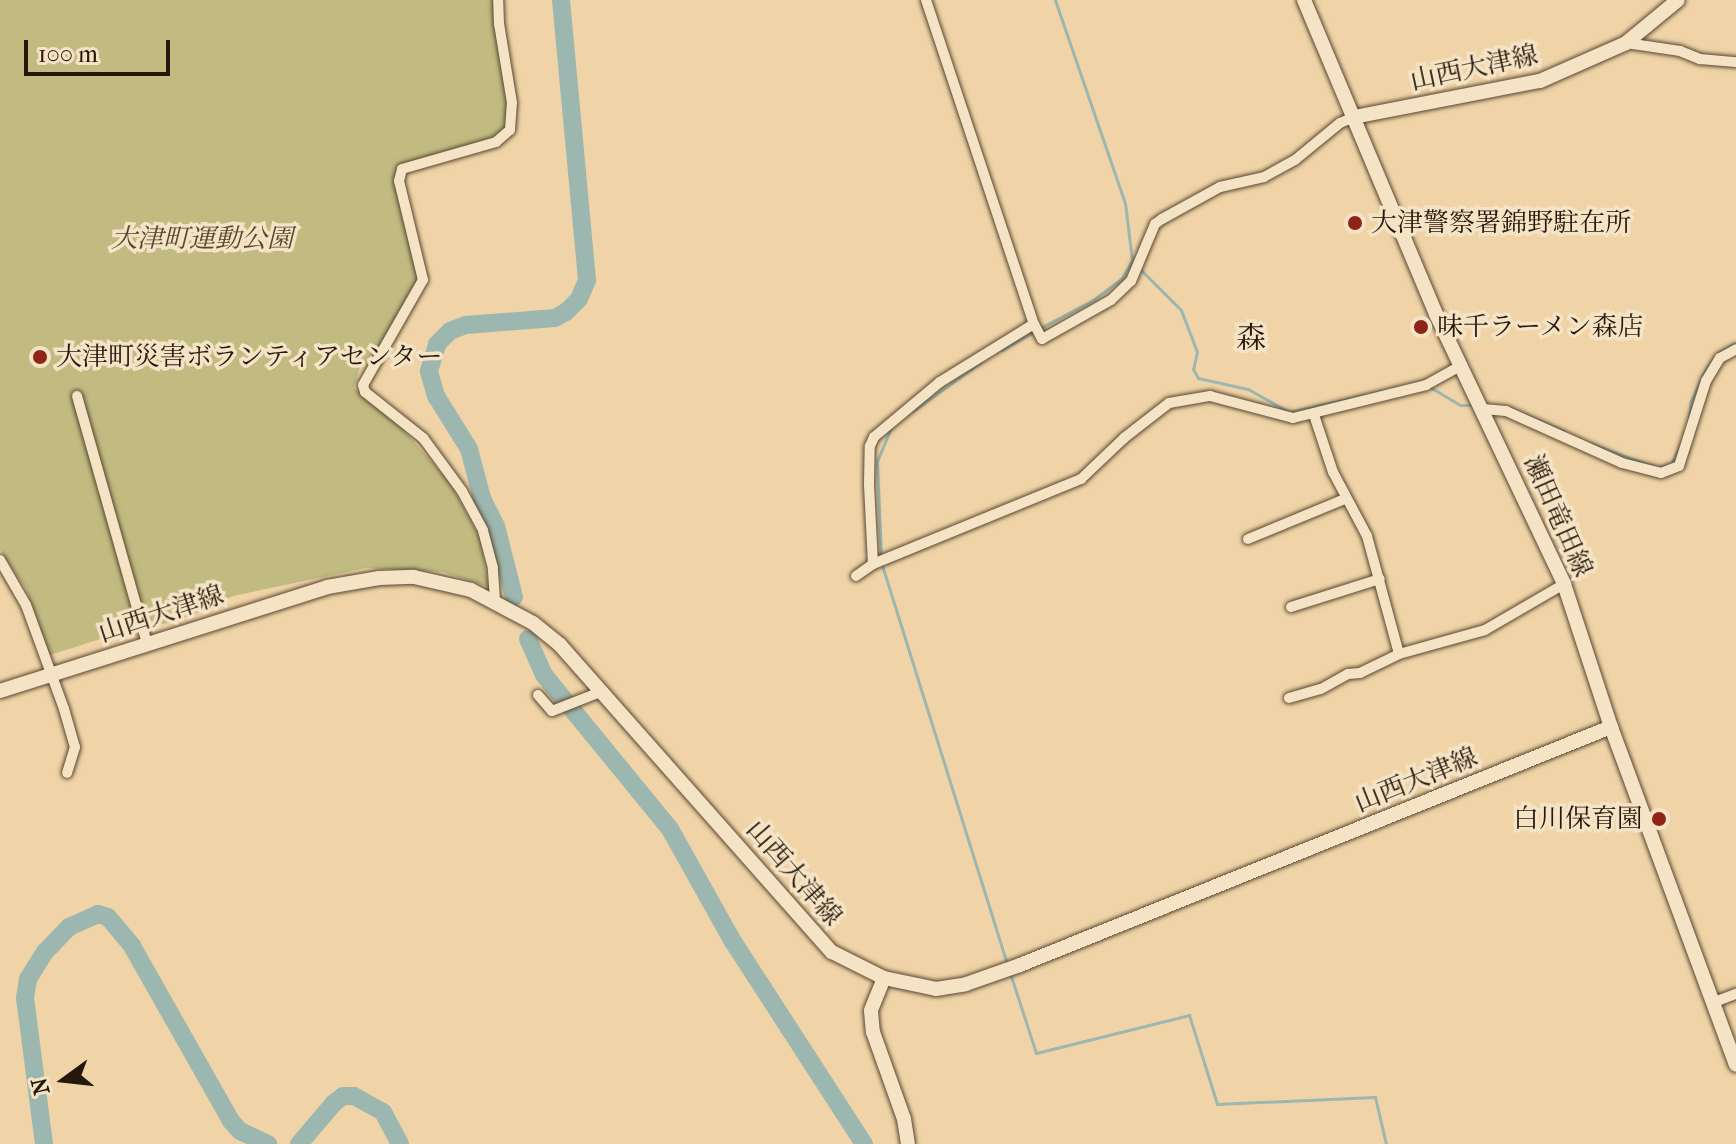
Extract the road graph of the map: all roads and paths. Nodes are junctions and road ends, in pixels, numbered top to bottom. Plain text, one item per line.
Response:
1 (498, 0) edge
2 (926, 0) edge
3 (1304, 0) edge
4 (1678, 0) edge
5 (1626, 43) junction
6 (1736, 62) edge
7 (1354, 117) junction
8 (1034, 324) junction
9 (1736, 349) edge
10 (1460, 366) junction
11 (77, 396) dead end
12 (1483, 409) junction
13 (1314, 415) junction
14 (1345, 499) junction
15 (1248, 539) dead end
16 (0, 560) edge
17 (873, 564) junction
18 (856, 576) dead end
19 (1380, 579) junction
20 (1564, 584) junction
21 (495, 600) junction
22 (1291, 607) dead end
23 (147, 644) junction
24 (1399, 654) junction
25 (50, 675) junction
26 (0, 691) edge
27 (603, 691) junction
28 (538, 695) dead end
29 (1289, 698) dead end
30 (1611, 727) junction
31 (67, 773) dead end
32 (884, 978) junction
33 (1736, 994) edge
34 (1712, 1003) junction
35 (1736, 1065) edge
36 (908, 1144) edge

1 - 21 street
2 - 8 street
3 - 7 main road, 瀬田竜田線
4 - 5 main road, 山西大津線
5 - 6 street
5 - 7 main road, 山西大津線
7 - 8 street
7 - 10 main road, 瀬田竜田線
8 - 17 street
9 - 12 street
10 - 12 main road, 瀬田竜田線
10 - 13 street
11 - 23 street
12 - 20 main road, 瀬田竜田線
13 - 14 street
13 - 17 street
14 - 15 street
14 - 19 street
16 - 25 street
17 - 18 street
19 - 22 street
19 - 24 street
20 - 24 street
20 - 30 main road, 瀬田竜田線
21 - 23 main road, 山西大津線
21 - 27 main road, 山西大津線
23 - 25 main road, 山西大津線
24 - 29 street
25 - 26 main road, 山西大津線
25 - 31 street
27 - 28 street
27 - 32 main road, 山西大津線
30 - 32 main road, 山西大津線
30 - 34 main road, 瀬田竜田線
32 - 36 main road
33 - 34 street
34 - 35 main road, 瀬田竜田線

